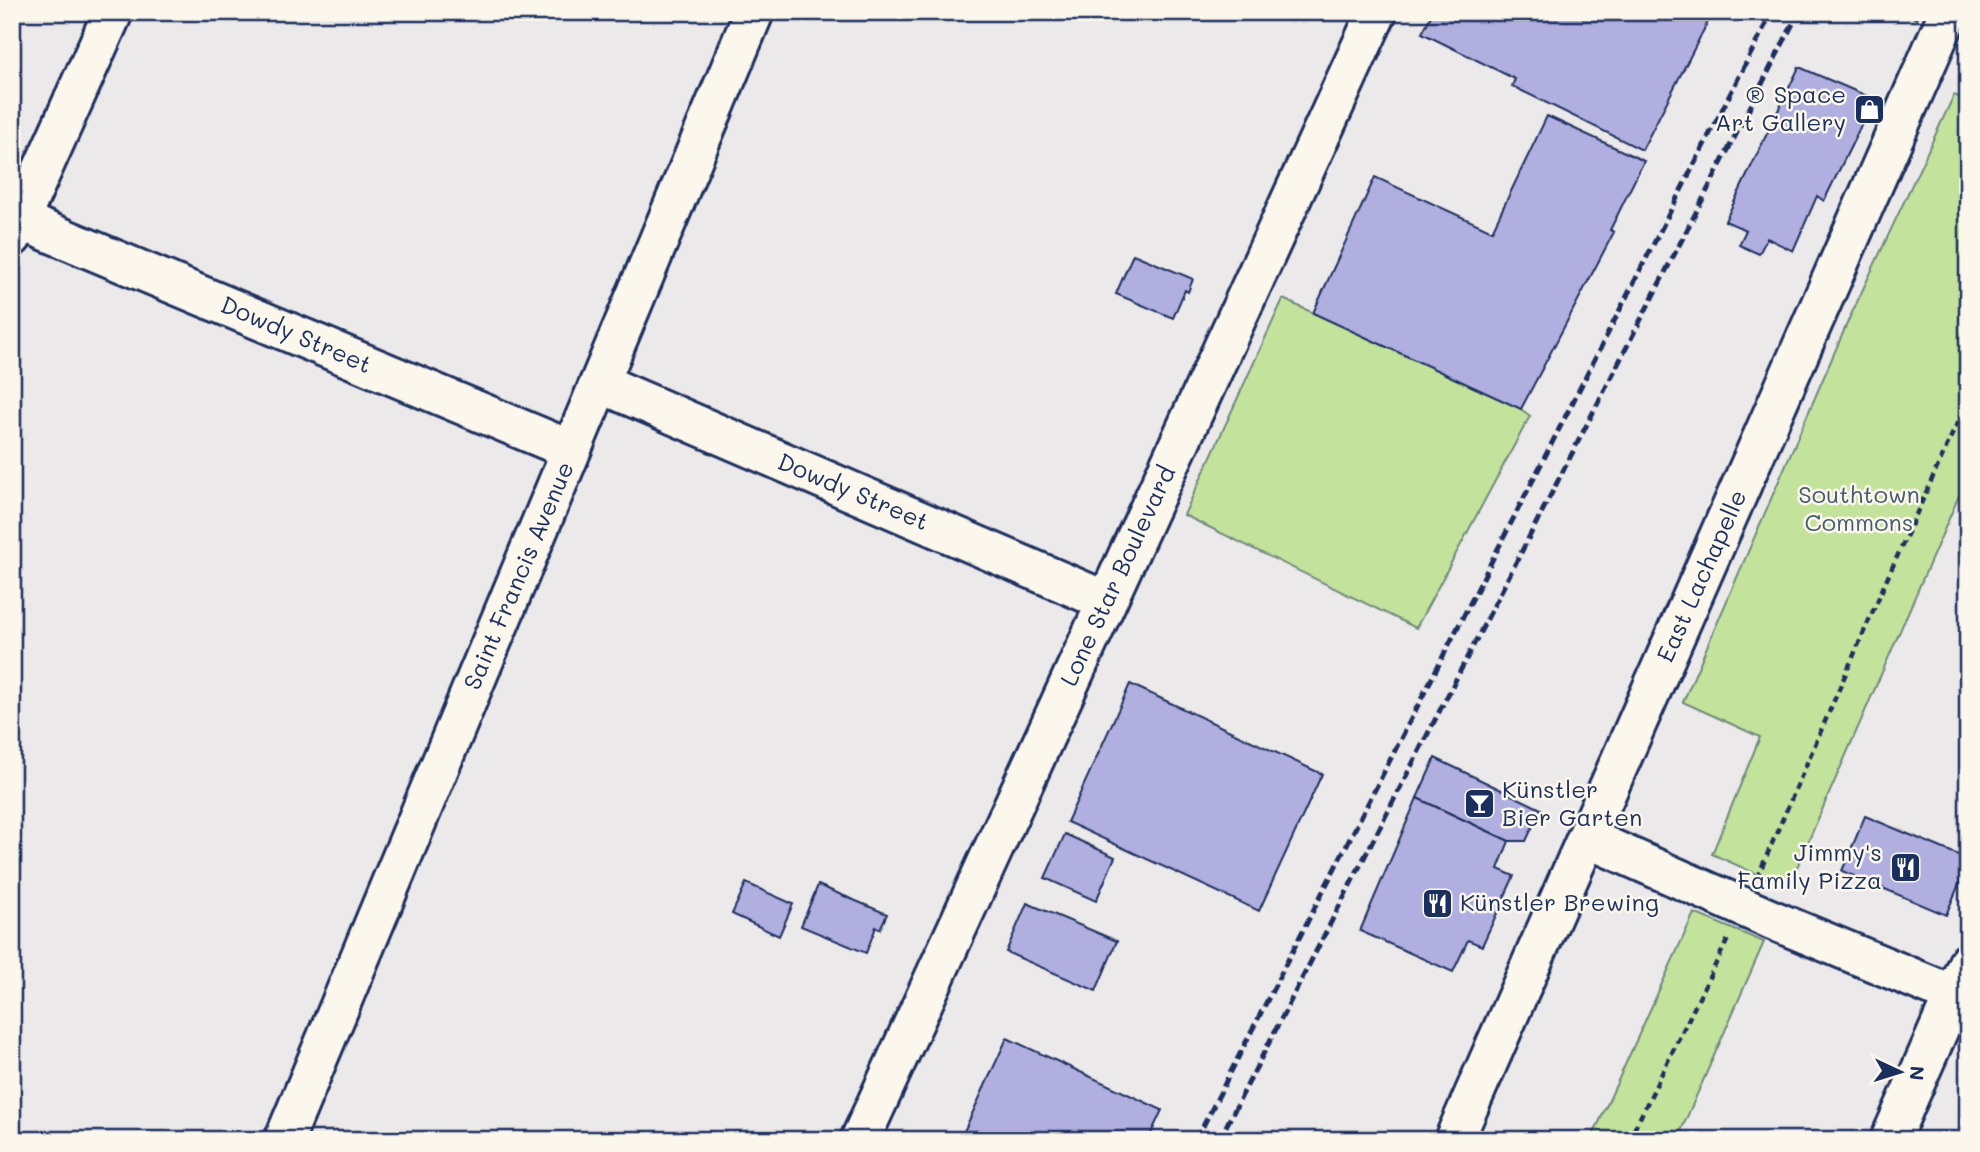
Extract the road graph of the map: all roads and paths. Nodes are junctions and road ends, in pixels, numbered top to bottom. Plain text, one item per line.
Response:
1 (113, 12) edge
2 (754, 12) edge
3 (1377, 12) edge
4 (1949, 12) edge
5 (16, 229) edge
6 (600, 383) junction
7 (1968, 399) edge
8 (571, 450) junction
9 (1106, 601) junction
10 (1587, 838) junction
11 (1756, 880) dead end
12 (1731, 933) dead end
13 (1963, 986) edge
14 (284, 1140) edge
15 (860, 1140) edge
16 (1454, 1140) edge
17 (1629, 1140) edge
18 (1890, 1140) edge

1 - 5 street
2 - 6 street, Saint Francis Avenue
3 - 9 street, Lone Star Boulevard
4 - 10 street, East Lachapelle
5 - 8 street, Dowdy Street
6 - 8 street, Saint Francis Avenue
6 - 9 street, Dowdy Street
7 - 11 path
8 - 14 street, Saint Francis Avenue
9 - 15 street, Lone Star Boulevard
10 - 13 street
10 - 16 street, East Lachapelle
12 - 17 path
13 - 18 street

